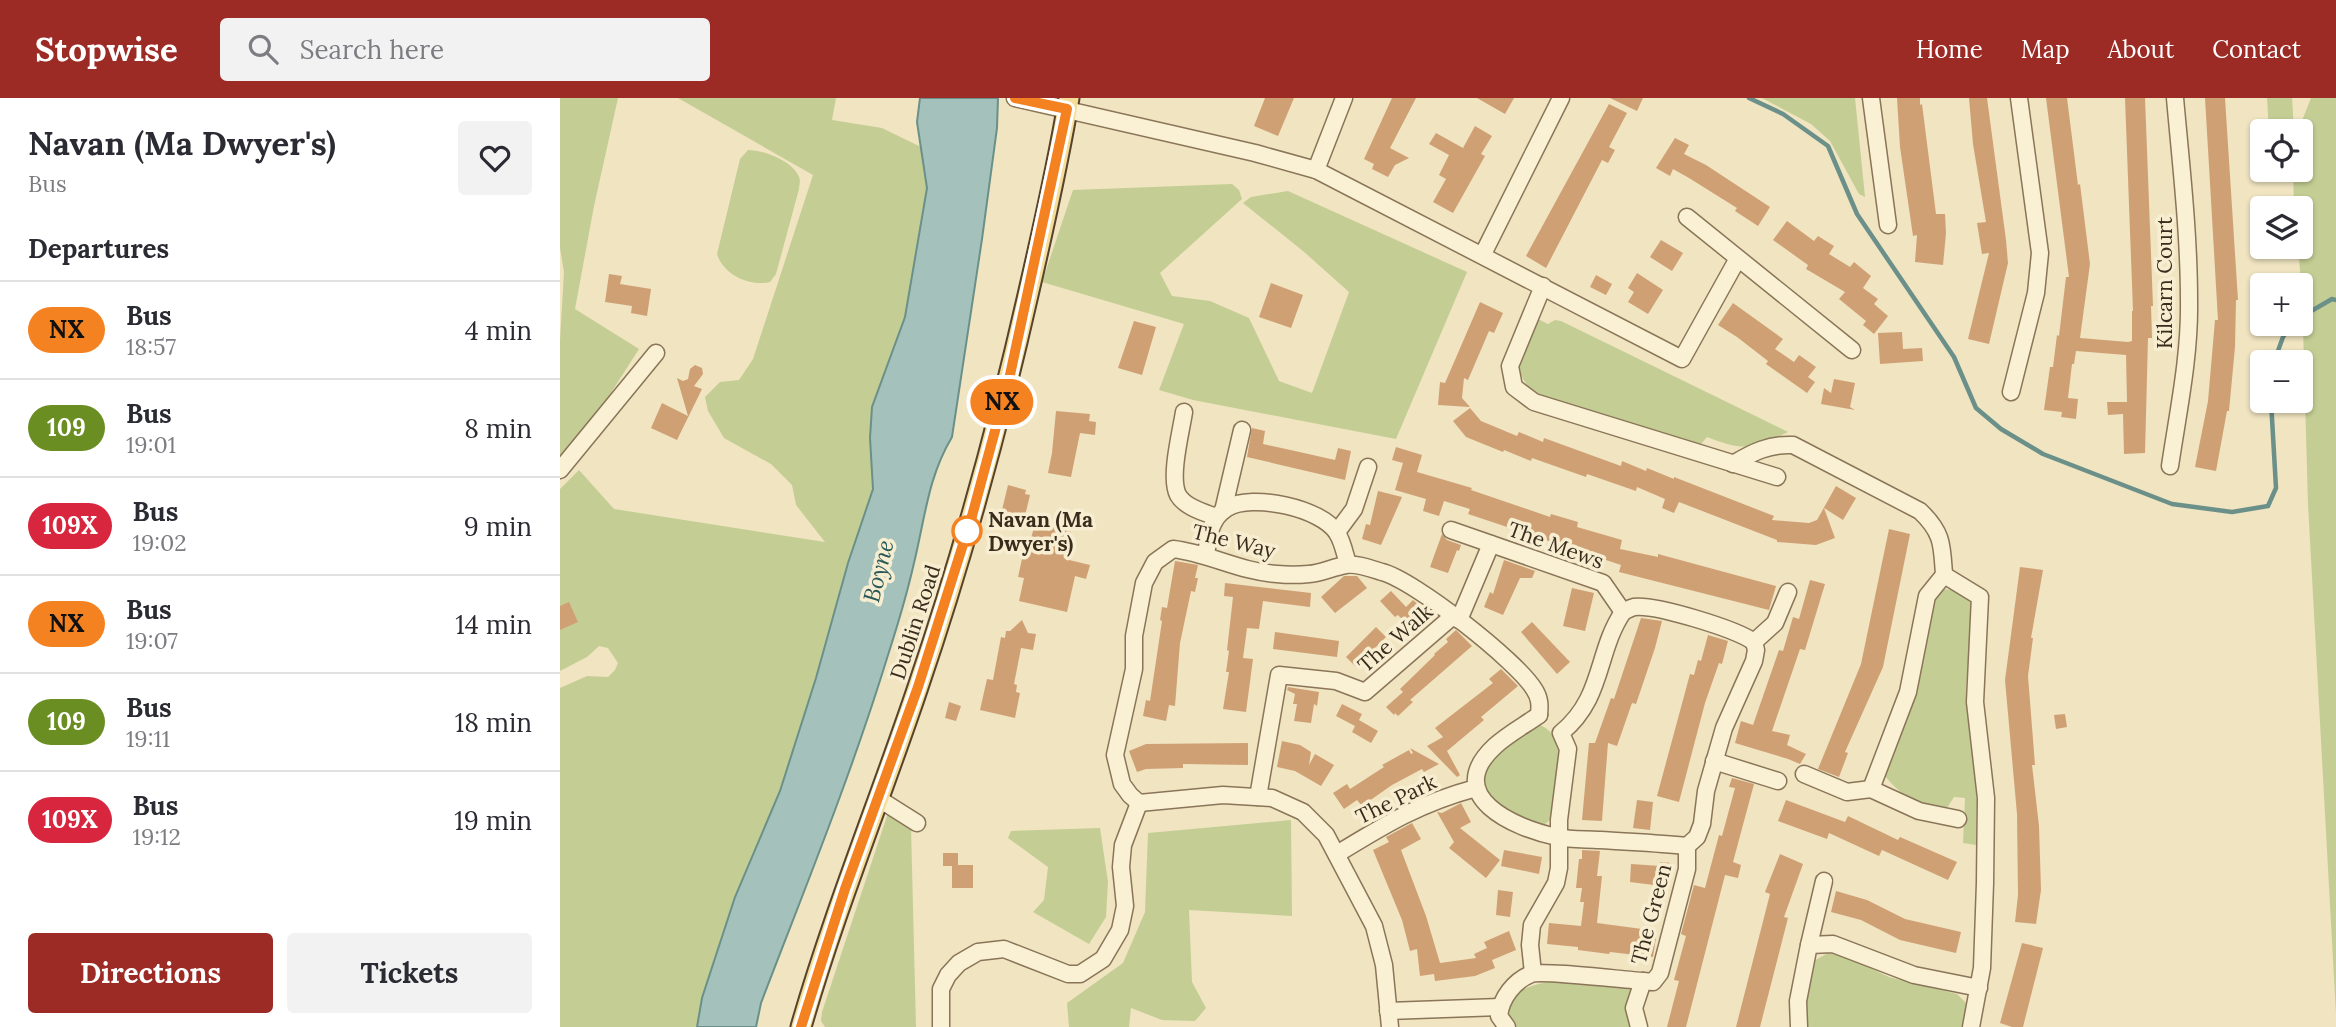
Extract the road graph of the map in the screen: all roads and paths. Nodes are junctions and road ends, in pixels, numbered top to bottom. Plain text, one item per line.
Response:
1 (1015, 98) edge
2 (1344, 98) edge
3 (1562, 98) edge
4 (1871, 98) edge
5 (2019, 98) edge
6 (2175, 98) edge
7 (1068, 104) edge
8 (1316, 170) junction
9 (1687, 217) dead end
10 (1888, 225) dead end
11 (1483, 254) junction
12 (1737, 260) junction
13 (1543, 286) junction
14 (1852, 350) dead end
15 (656, 353) dead end
16 (2011, 392) dead end
17 (1184, 412) dead end
18 (1242, 430) dead end
19 (1733, 464) junction
20 (2170, 466) dead end
21 (1368, 467) dead end
22 (560, 470) edge
23 (1777, 477) dead end
24 (1219, 514) junction
25 (1451, 530) dead end
26 (1337, 532) junction
27 (1491, 544) junction
28 (1206, 556) junction
29 (1348, 564) junction
30 (1944, 575) junction
31 (1788, 592) dead end
32 (1623, 612) junction
33 (1456, 618) junction
34 (1754, 642) junction
35 (1539, 715) junction
36 (1562, 733) junction
37 (1714, 761) junction
38 (1804, 774) dead end
39 (1778, 781) dead end
40 (1476, 788) junction
41 (1871, 789) junction
42 (1258, 797) junction
43 (878, 799) junction
44 (1139, 803) junction
45 (1958, 819) dead end
46 (917, 823) dead end
47 (1559, 838) junction
48 (1686, 846) junction
49 (1337, 854) junction
50 (1824, 880) dead end
51 (1809, 945) junction
52 (1533, 973) junction
53 (1643, 981) junction
54 (1979, 988) junction
55 (1500, 1007) junction
56 (1389, 1019) edge
57 (801, 1027) edge
58 (940, 1027) edge
59 (1507, 1027) edge
60 (1639, 1027) edge
61 (1799, 1027) edge
62 (1971, 1027) edge

1 - 7 street
2 - 8 street
3 - 11 street
4 - 10 street
5 - 16 street
6 - 20 street, Kilcarn Court
7 - 8 street
7 - 43 main road, Dublin Road
8 - 11 street
9 - 12 street
11 - 13 street
12 - 13 street
12 - 14 street
13 - 19 street
15 - 22 street
17 - 24 street
18 - 24 street
19 - 23 street
19 - 30 street
21 - 26 street
24 - 26 street
24 - 28 street
25 - 27 street, The Mews
26 - 29 street
27 - 32 street, The Mews
27 - 33 street, The Mews
28 - 29 street, The Way
28 - 44 street, The Way
29 - 33 street, The Way
30 - 41 street
30 - 54 street
31 - 34 street
32 - 34 street
32 - 36 street
33 - 35 street, The Way
33 - 42 street, The Walk
34 - 37 street
35 - 36 street
35 - 40 street
36 - 47 street
37 - 39 street
37 - 48 street
38 - 41 street
40 - 47 street
40 - 49 street, The Park
41 - 45 street
42 - 44 street
42 - 49 street
43 - 46 street
43 - 57 main road, Dublin Road
44 - 58 street
47 - 48 street
47 - 52 street
48 - 53 street, The Green
49 - 56 street
50 - 51 street
51 - 54 street
51 - 61 street
52 - 53 street, The Green
52 - 55 street
53 - 60 street, The Green
54 - 62 street
55 - 56 street
55 - 59 street

